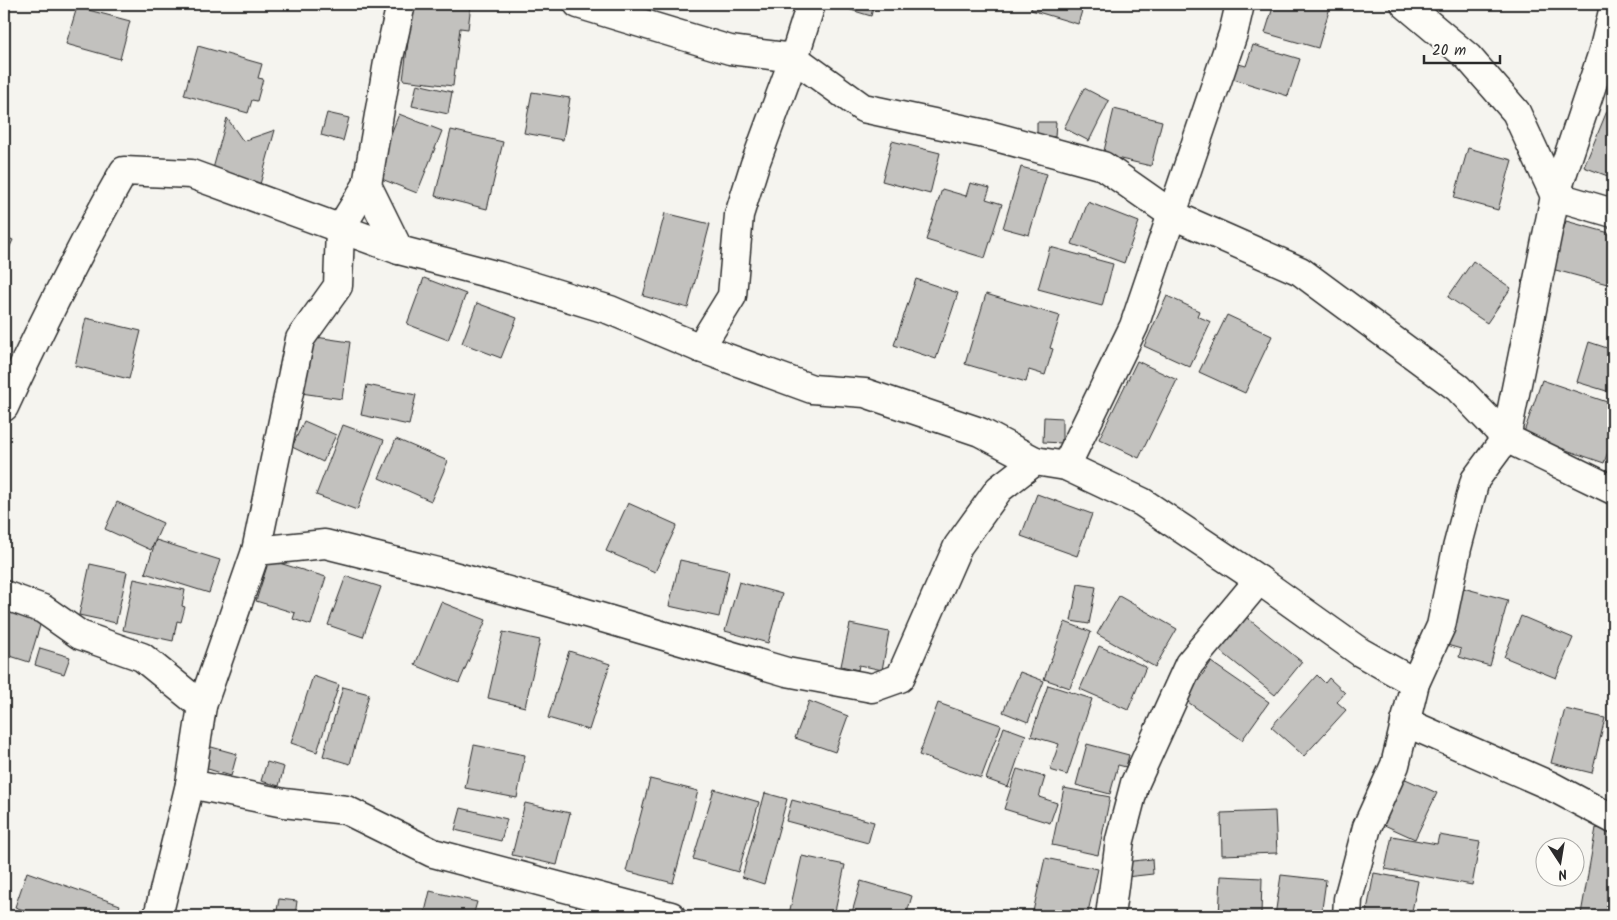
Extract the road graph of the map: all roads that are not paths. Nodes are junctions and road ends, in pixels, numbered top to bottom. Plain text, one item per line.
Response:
1 (401, 4) edge
2 (578, 4) edge
3 (811, 4) edge
4 (1240, 4) edge
5 (1405, 4) edge
6 (1613, 11) edge
7 (794, 58) junction
8 (367, 185) junction
9 (1555, 196) junction
10 (1613, 213) edge
11 (1173, 215) junction
12 (340, 229) junction
13 (399, 250) junction
14 (700, 348) junction
15 (4, 407) edge
16 (1506, 438) junction
17 (1035, 461) junction
18 (1066, 466) junction
19 (1613, 490) edge
20 (256, 551) junction
21 (1259, 580) junction
22 (4, 595) edge
23 (1415, 683) junction
24 (202, 706) junction
25 (1405, 722) junction
26 (190, 784) junction
27 (1613, 819) edge
28 (158, 916) edge
29 (671, 916) edge
30 (1110, 916) edge
31 (1347, 916) edge

1 - 8 street
2 - 7 street
3 - 7 street
4 - 11 street
5 - 9 street
6 - 9 street
7 - 11 street
7 - 14 street
8 - 12 street
8 - 13 street
9 - 10 street
9 - 16 street
11 - 16 street
11 - 18 street
12 - 13 street
12 - 15 street
12 - 20 street
13 - 14 street
14 - 17 street
16 - 19 street
16 - 23 street
17 - 18 street
17 - 20 street
18 - 21 street
20 - 24 street
21 - 23 street
21 - 30 street
22 - 24 street
23 - 25 street
24 - 26 street
25 - 27 street
25 - 31 street
26 - 28 street
26 - 29 street

